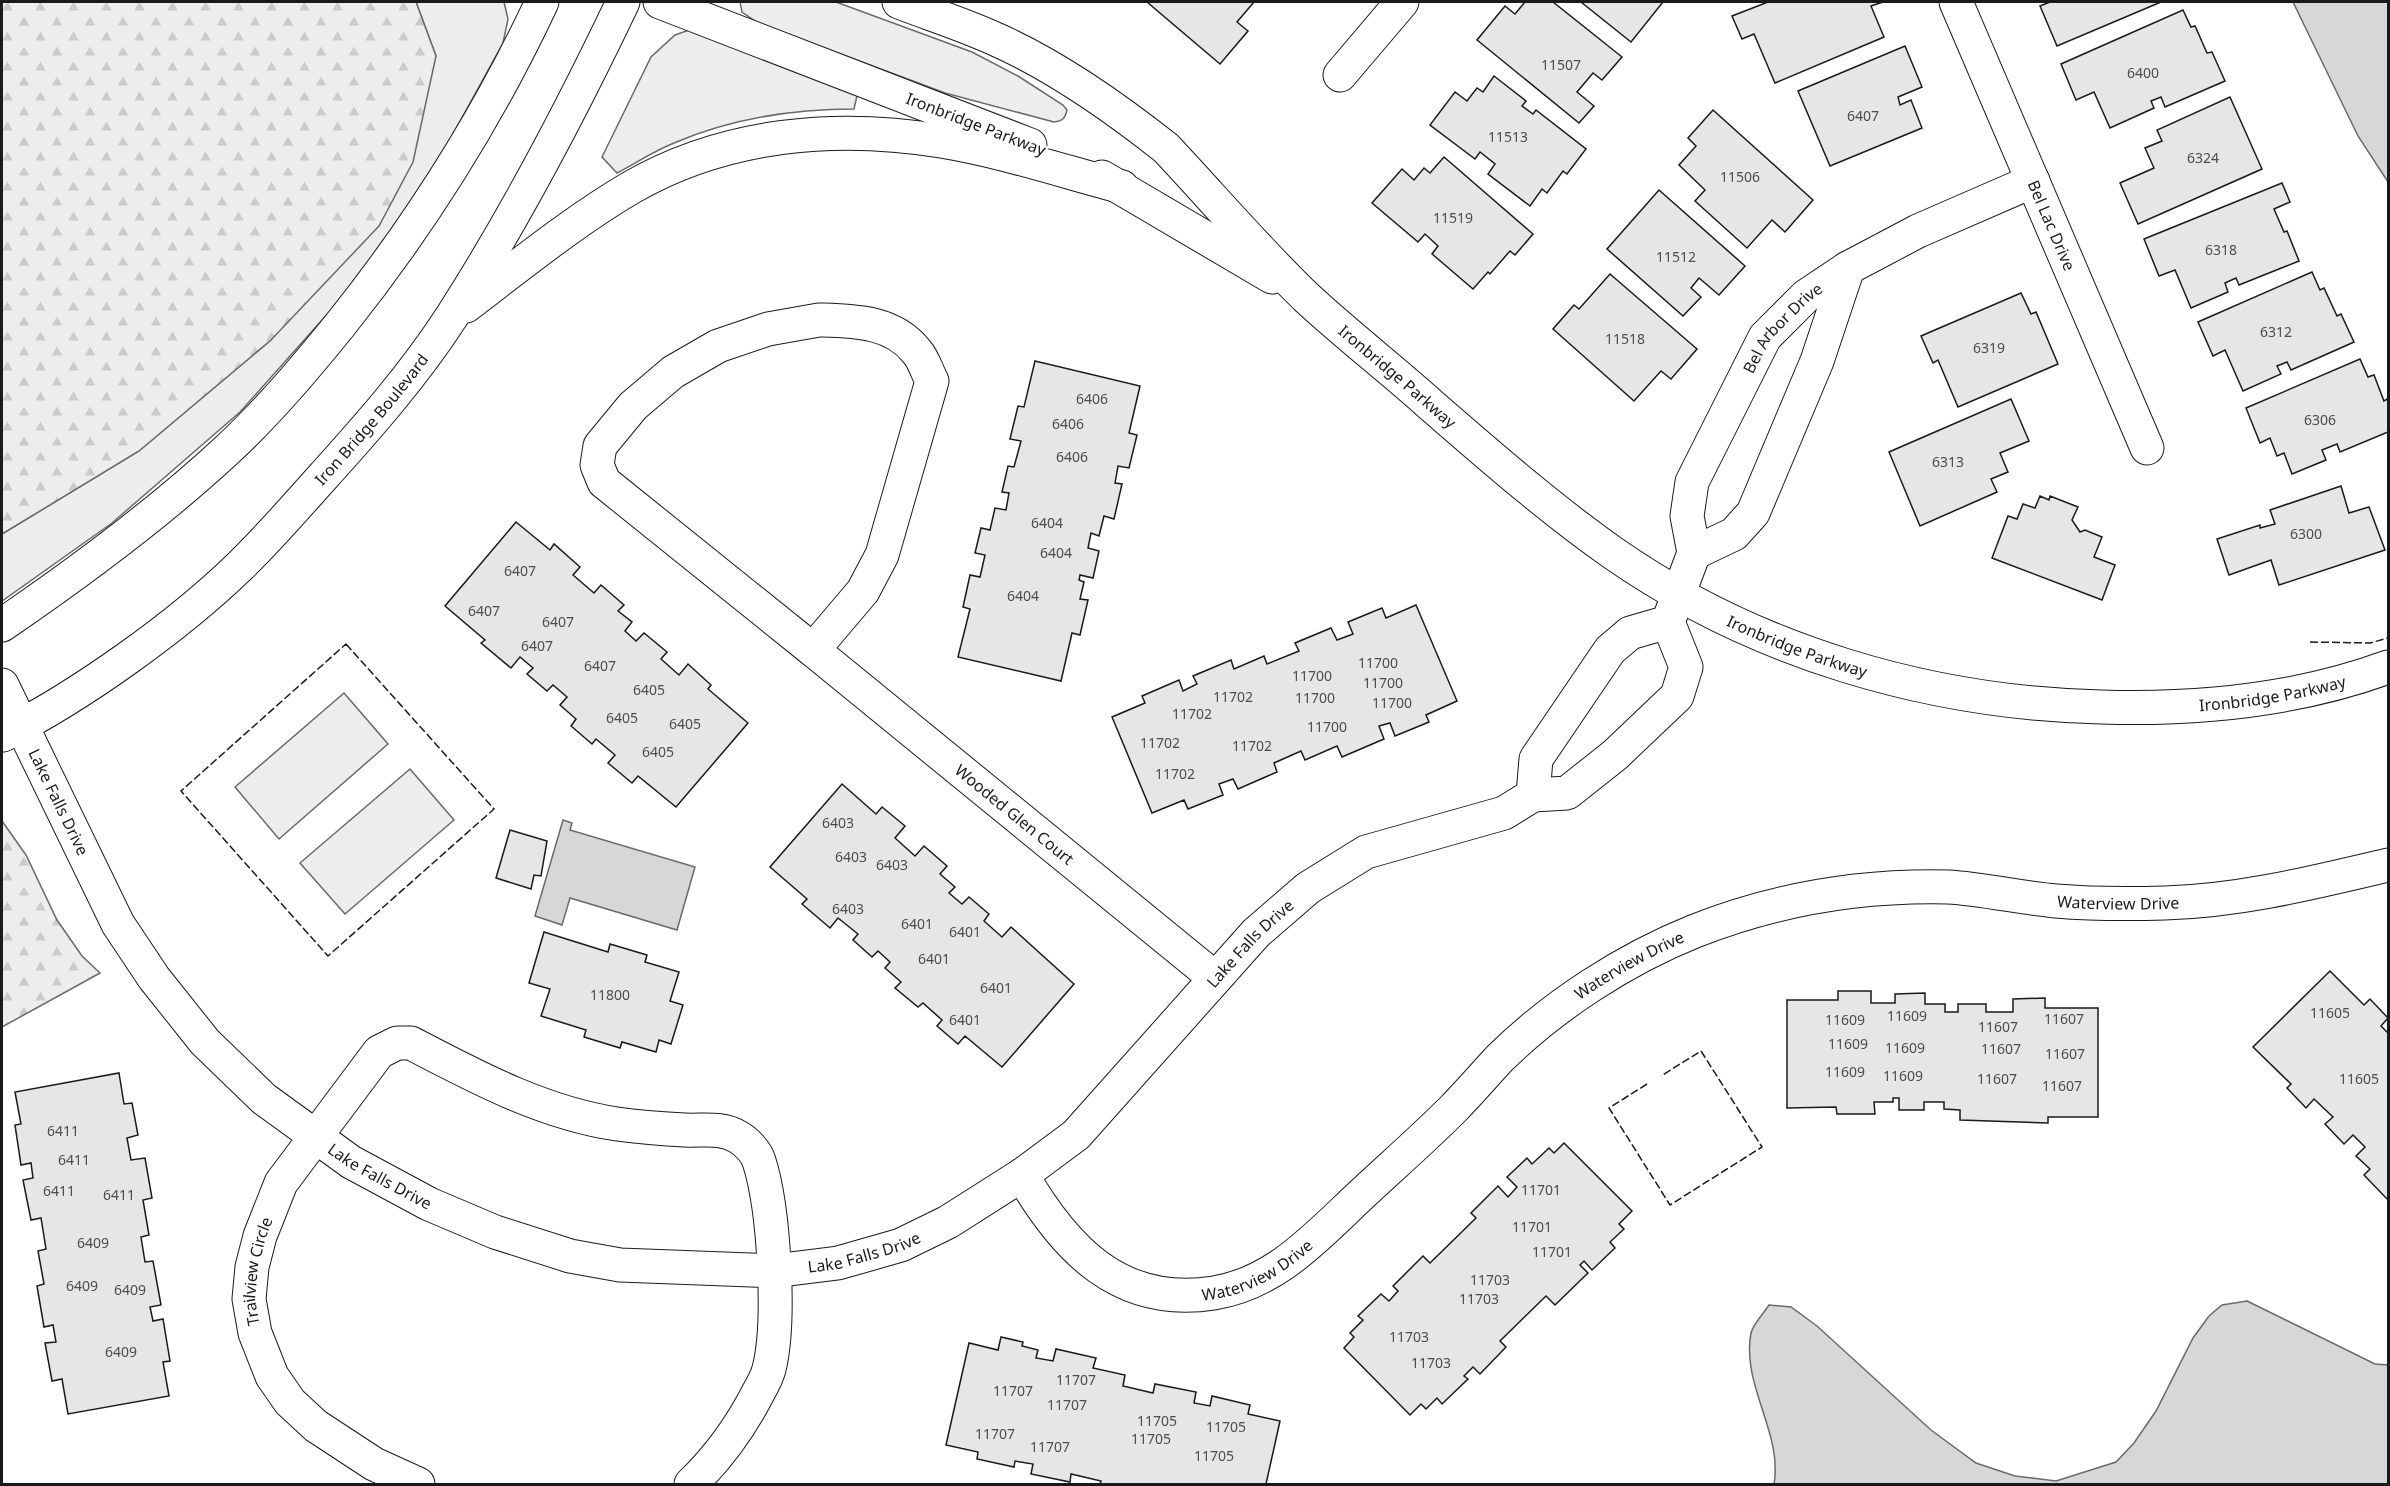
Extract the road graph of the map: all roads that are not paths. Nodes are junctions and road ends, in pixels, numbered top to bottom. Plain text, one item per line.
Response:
1 (542, 2) edge
2 (623, 2) edge
3 (660, 2) edge
4 (899, 2) edge
5 (1402, 2) edge
6 (1956, 2) edge
7 (1340, 75) dead end
8 (2032, 181) junction
9 (1122, 187) junction
10 (1848, 268) junction
11 (1307, 298) junction
12 (450, 318) junction
13 (2147, 448) dead end
14 (1694, 553) junction
15 (1673, 608) junction
16 (2, 625) edge
17 (813, 650) junction
18 (2388, 667) edge
19 (2, 685) edge
20 (11, 730) edge
21 (1533, 795) junction
22 (2388, 865) edge
23 (1215, 978) junction
24 (315, 1137) junction
25 (1022, 1175) junction
26 (774, 1270) junction
27 (418, 1485) edge
28 (691, 1485) edge

1 - 16 street
2 - 12 street, Iron Bridge Boulevard
3 - 9 street, Ironbridge Parkway
4 - 11 street, Ironbridge Parkway
5 - 7 street
6 - 8 street, Bel Lac Drive
8 - 10 street, Bel Arbor Drive
8 - 13 street, Bel Lac Drive
9 - 11 street, Ironbridge Parkway
9 - 12 street
10 - 14 street
10 - 14 street, Bel Arbor Drive
11 - 15 street, Ironbridge Parkway
12 - 20 street, Iron Bridge Boulevard
14 - 15 street
15 - 18 street, Ironbridge Parkway
15 - 21 street
15 - 21 street
17 - 17 street, Wooded Glen Court
17 - 23 street, Wooded Glen Court
19 - 20 street, Lake Falls Drive
20 - 24 street, Lake Falls Drive
21 - 23 street, Lake Falls Drive
22 - 25 street, Waterview Drive
23 - 25 street, Lake Falls Drive
24 - 26 street, Lake Falls Drive
24 - 26 street, Trailview Circle
24 - 27 street, Trailview Circle
25 - 26 street, Lake Falls Drive
26 - 28 street

